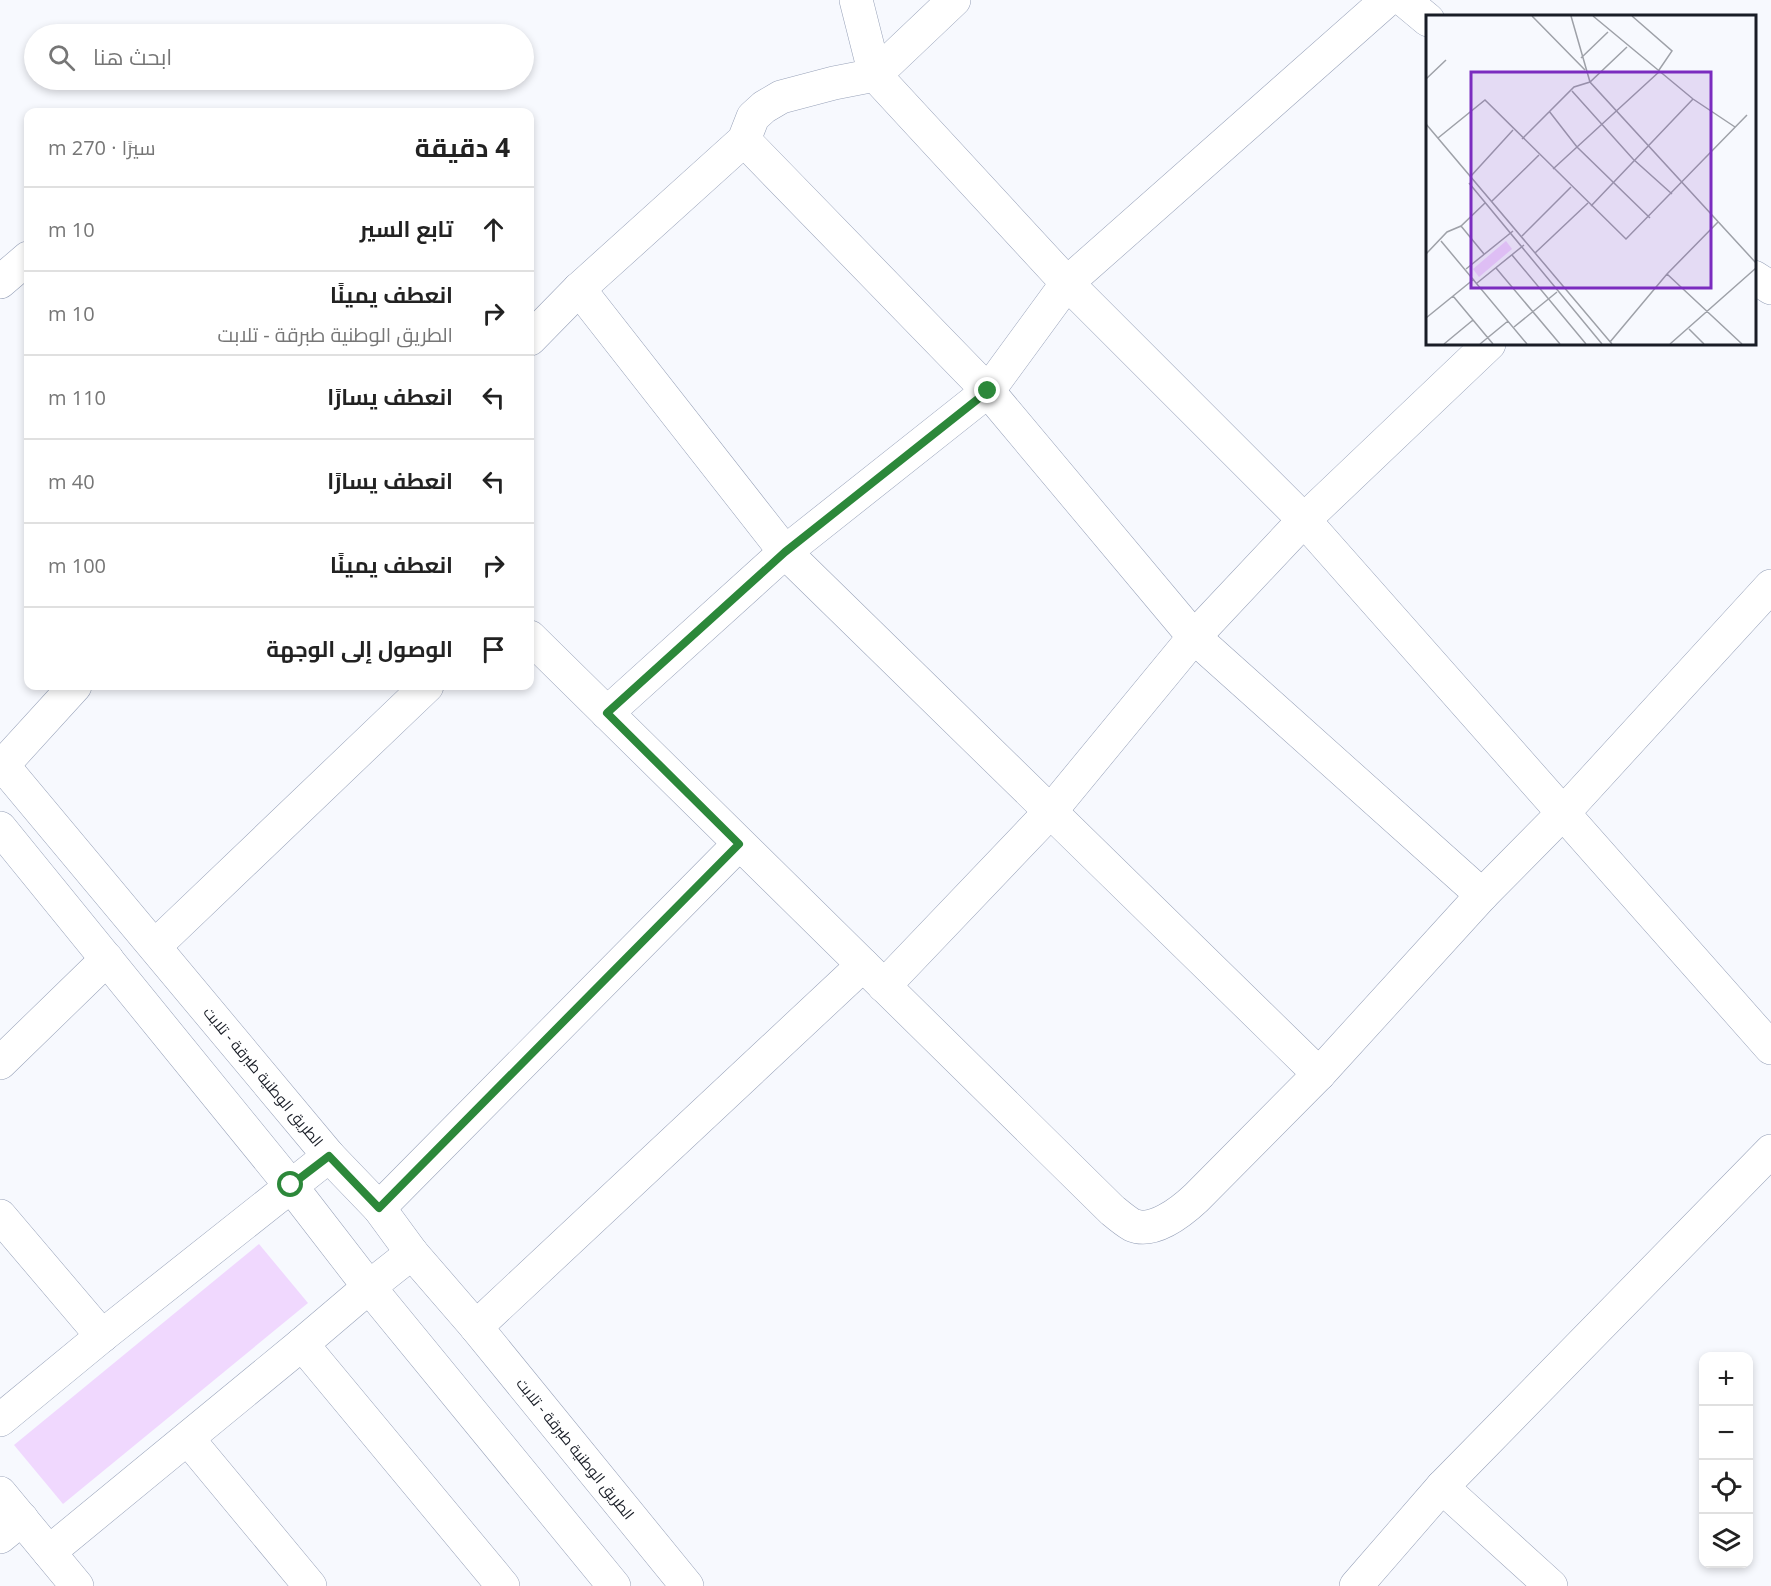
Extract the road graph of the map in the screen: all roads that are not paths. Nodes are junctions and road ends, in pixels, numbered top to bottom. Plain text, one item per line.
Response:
1 (856, 0) edge
2 (954, 0) edge
3 (1388, 0) edge
4 (1404, 0) edge
5 (1426, 18) edge
6 (875, 75) junction
7 (744, 141) junction
8 (24, 261) edge
9 (1756, 278) edge
10 (0, 282) edge
11 (1067, 283) junction
12 (1771, 288) edge
13 (579, 289) junction
14 (534, 335) edge
15 (1488, 345) edge
16 (988, 391) junction
17 (1304, 519) junction
18 (785, 552) junction
19 (1771, 586) edge
20 (1194, 637) junction
21 (534, 641) edge
22 (71, 690) edge
23 (423, 690) edge
24 (607, 713) junction
25 (1, 763) edge
26 (1050, 812) junction
27 (1564, 812) junction
28 (0, 828) edge
29 (739, 844) junction
30 (1482, 895) junction
31 (155, 946) junction
32 (107, 959) junction
33 (873, 976) junction
34 (1771, 1048) edge
35 (0, 1062) edge
36 (1318, 1074) junction
37 (1771, 1151) edge
38 (329, 1156) junction
39 (291, 1185) junction
40 (379, 1208) junction
41 (0, 1216) edge
42 (412, 1253) junction
43 (369, 1287) junction
44 (476, 1327) junction
45 (102, 1336) junction
46 (302, 1344) junction
47 (0, 1420) edge
48 (188, 1438) junction
49 (1442, 1487) junction
50 (0, 1493) edge
51 (11, 1528) edge
52 (49, 1552) junction
53 (77, 1586) edge
54 (310, 1586) edge
55 (503, 1586) edge
56 (614, 1586) edge
57 (687, 1586) edge
58 (1356, 1586) edge
59 (1551, 1586) edge

1 - 6 street
2 - 6 street
3 - 11 street
4 - 5 street
6 - 7 street
6 - 11 street
7 - 13 street
7 - 16 street
8 - 10 street
9 - 12 street
11 - 16 street
11 - 17 street
13 - 14 street
13 - 18 street
15 - 17 street
16 - 18 street
16 - 20 street
17 - 20 street
17 - 27 street
18 - 24 street
18 - 26 street
19 - 27 street
20 - 26 street
20 - 30 street
21 - 24 street
22 - 25 street
23 - 31 street
24 - 29 street
25 - 31 street, الطريق الوطنية طبرقة - تلابت
26 - 33 street
26 - 36 street
27 - 30 street
27 - 34 street
28 - 32 street
29 - 33 street
29 - 40 street
30 - 36 street
31 - 38 street, الطريق الوطنية طبرقة - تلابت
32 - 35 street
32 - 39 street
33 - 36 street
33 - 44 street
37 - 49 street
38 - 39 street
38 - 40 street, الطريق الوطنية طبرقة - تلابت
39 - 43 street
39 - 45 street
40 - 42 street, الطريق الوطنية طبرقة - تلابت
41 - 45 street
42 - 43 street
42 - 44 street, الطريق الوطنية طبرقة - تلابت
43 - 46 street
43 - 56 street
44 - 57 street, الطريق الوطنية طبرقة - تلابت
45 - 47 street
46 - 48 street
46 - 55 street
48 - 52 street
48 - 54 street
49 - 58 street
49 - 59 street
50 - 51 street
51 - 52 street
52 - 53 street

